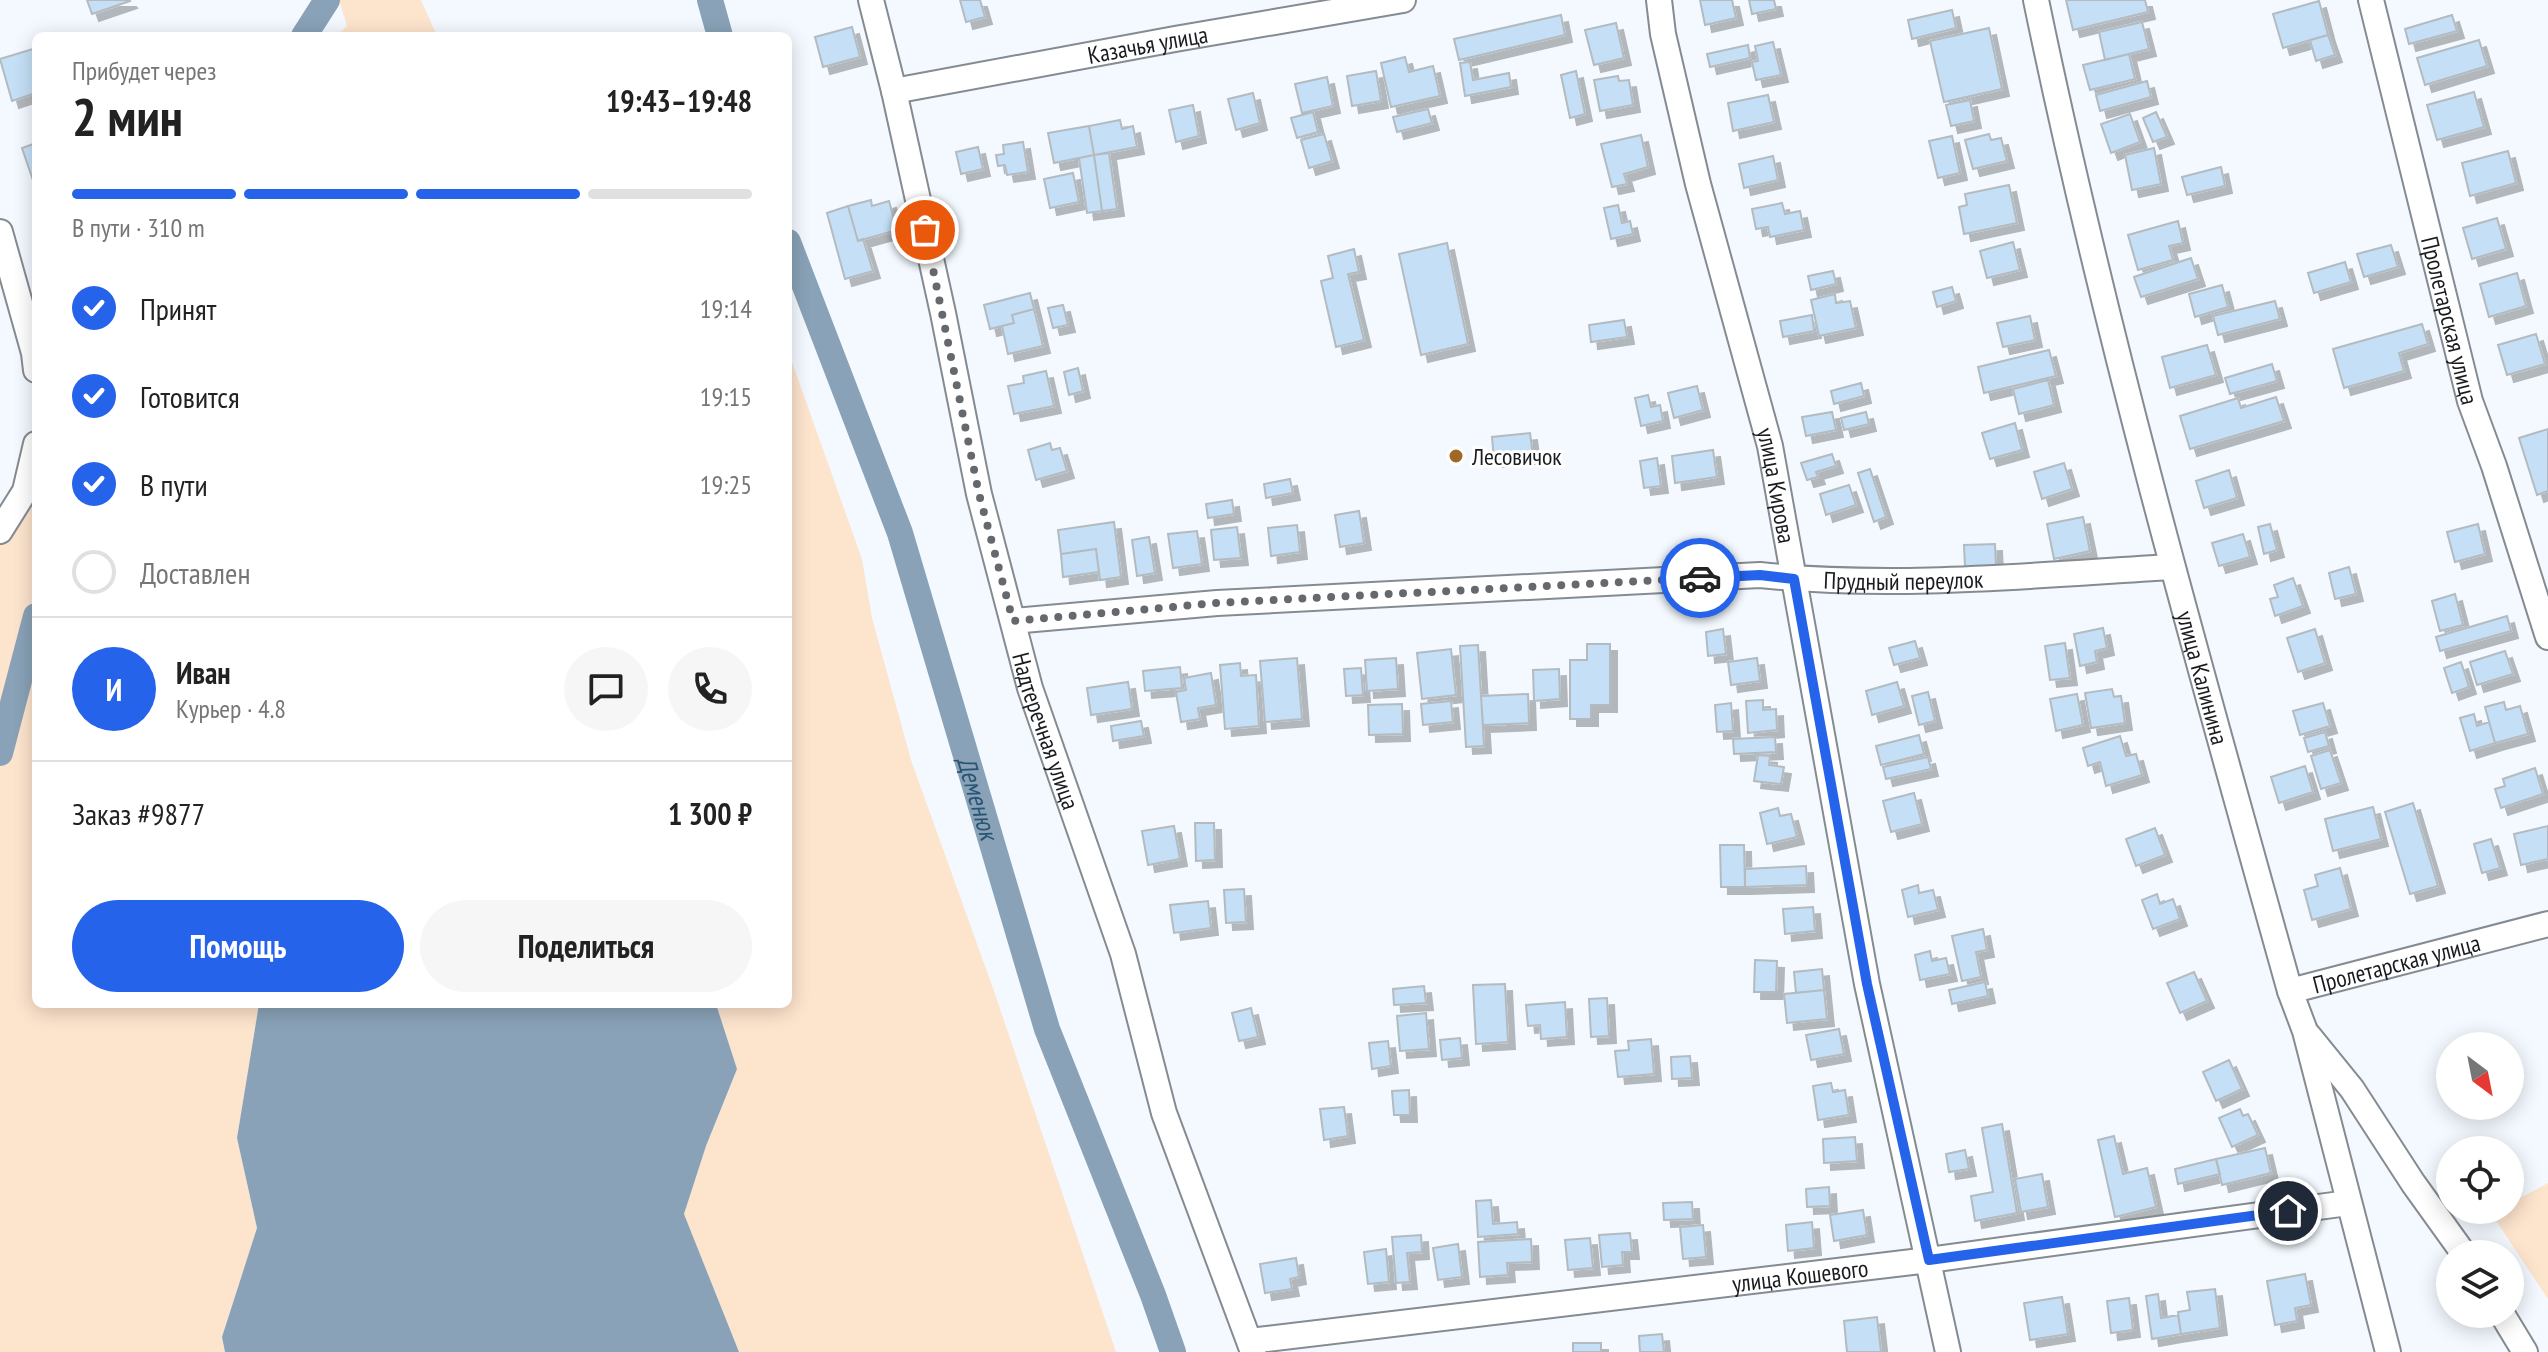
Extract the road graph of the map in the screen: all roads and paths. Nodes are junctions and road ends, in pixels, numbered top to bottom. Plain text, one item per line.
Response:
1 (871, 0) edge
2 (1403, 0) edge
3 (1659, 0) edge
4 (2036, 0) edge
5 (2371, 0) edge
6 (894, 91) junction
7 (0, 232) edge
8 (32, 349) edge
9 (32, 461) edge
10 (0, 531) edge
11 (2172, 567) junction
12 (1794, 579) junction
13 (1013, 621) junction
14 (2548, 637) edge
15 (2548, 924) edge
16 (2290, 991) junction
17 (2305, 1031) junction
18 (2348, 1203) junction
19 (2454, 1240) edge
20 (1929, 1260) junction
21 (2510, 1328) edge
22 (1252, 1346) edge
23 (1948, 1352) edge
24 (2388, 1352) edge
25 (2525, 1352) edge

1 - 6 street, Надтеречная улица
2 - 6 street, Казачья улица
3 - 12 street, улица Кирова
4 - 11 street, улица Калинина
5 - 14 street, Пролетарская улица
6 - 13 street, Надтеречная улица
7 - 8 street
9 - 10 street
11 - 12 street, Прудный переулок
11 - 16 street, улица Калинина
12 - 13 street, Прудный переулок
12 - 20 street, улица Кирова
13 - 22 street, Надтеречная улица
15 - 16 street, Пролетарская улица
16 - 17 street, улица Калинина
17 - 18 street, улица Калинина
17 - 19 street
18 - 20 street, улица Кошевого
18 - 24 street, улица Калинина
20 - 22 street, улица Кошевого
20 - 23 street, улица Кирова
21 - 25 street

